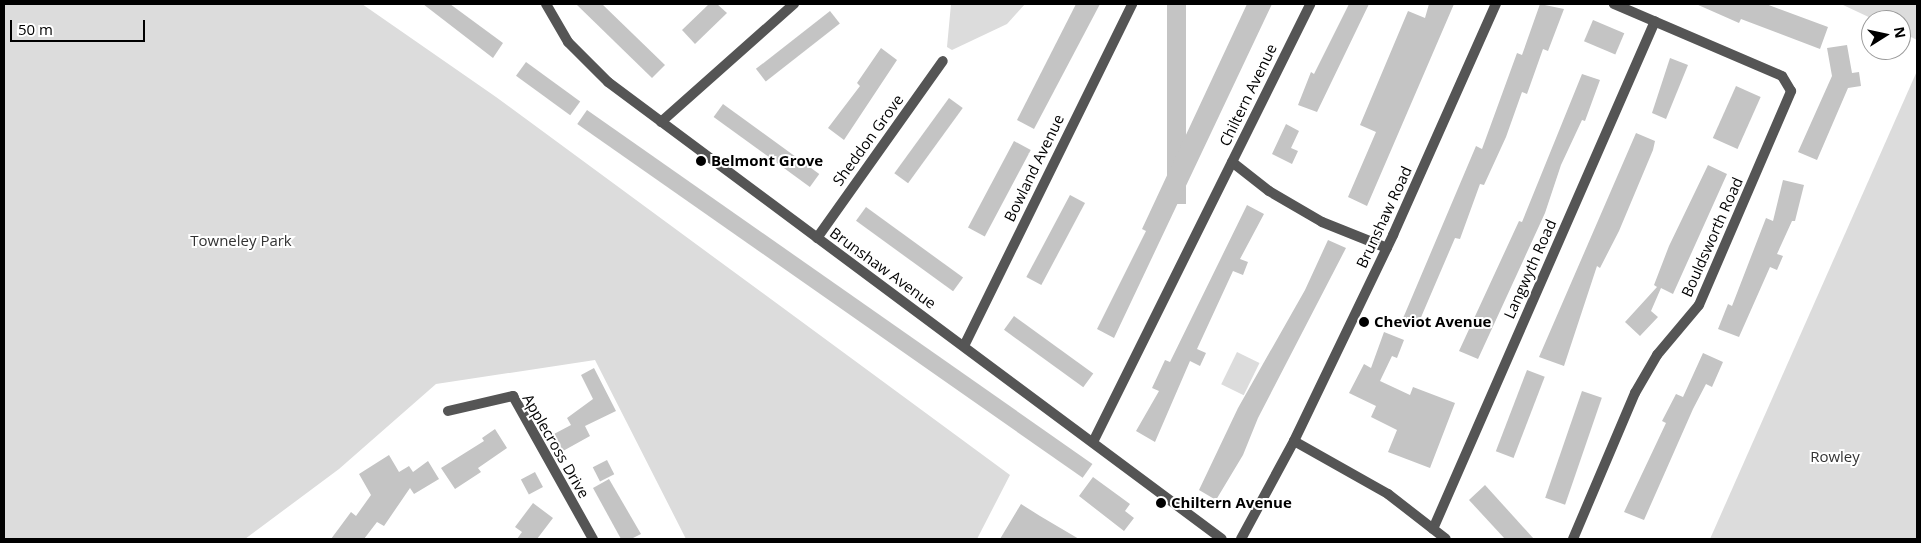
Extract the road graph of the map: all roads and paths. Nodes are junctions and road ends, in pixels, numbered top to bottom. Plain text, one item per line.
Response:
1 (794, 4) edge
2 (1132, 4) edge
3 (1310, 4) edge
4 (1496, 4) edge
5 (1614, 4) edge
6 (548, 5) edge
7 (1655, 21) junction
8 (943, 61) dead end
9 (661, 122) junction
10 (1232, 162) junction
11 (817, 238) junction
12 (1387, 248) junction
13 (964, 346) junction
14 (448, 411) dead end
15 (1294, 441) junction
16 (1094, 442) junction
17 (1433, 529) junction
18 (593, 539) edge
19 (1222, 539) edge
20 (1241, 539) edge
21 (1446, 539) edge
22 (1573, 539) edge

1 - 9 street
2 - 13 street, Bowland Avenue
3 - 10 street, Chiltern Avenue
4 - 12 street, Brunshaw Road
5 - 7 street
6 - 9 street, Brunshaw Avenue
7 - 17 street, Langwyth Road
7 - 22 street, Bouldsworth Road
8 - 11 street, Sheddon Grove
9 - 11 street, Brunshaw Avenue
10 - 12 street
10 - 16 street, Chiltern Avenue
11 - 13 street, Brunshaw Avenue
12 - 15 street, Brunshaw Road
13 - 16 street, Brunshaw Avenue
14 - 18 street, Applecross Drive
15 - 17 street
15 - 20 street, Brunshaw Road
16 - 19 street, Brunshaw Avenue
17 - 21 street

